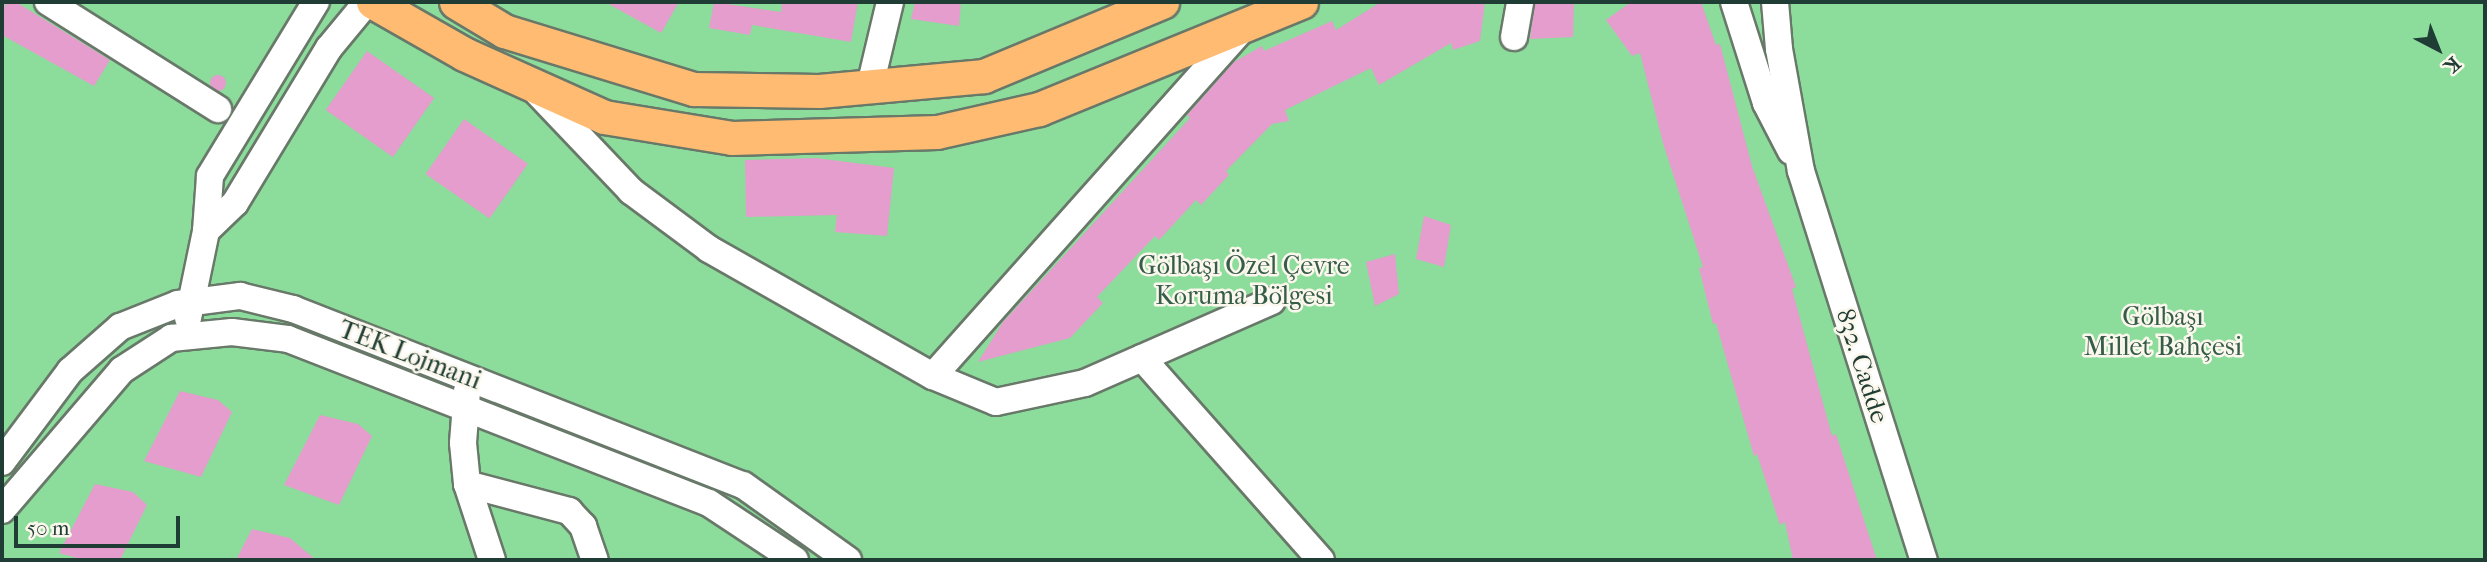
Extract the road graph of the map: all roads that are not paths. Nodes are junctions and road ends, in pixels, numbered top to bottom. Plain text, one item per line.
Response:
1 (48, 2) edge
2 (316, 2) edge
3 (367, 2) edge
4 (373, 2) edge
5 (456, 2) edge
6 (890, 2) edge
7 (1301, 2) edge
8 (1520, 2) edge
9 (1734, 2) edge
10 (1775, 2) edge
11 (1145, 5) edge
12 (1246, 25) junction
13 (1514, 37) dead end
14 (528, 83) junction
15 (870, 86) junction
16 (218, 109) dead end
17 (1801, 171) junction
18 (206, 231) junction
19 (1272, 301) dead end
20 (191, 302) junction
21 (185, 337) junction
22 (1142, 358) junction
23 (933, 376) junction
24 (469, 378) junction
25 (465, 408) junction
26 (2, 462) edge
27 (467, 484) junction
28 (2, 510) edge
29 (492, 560) edge
30 (595, 560) edge
31 (796, 560) edge
32 (848, 560) edge
33 (1321, 560) edge
34 (1924, 560) edge

1 - 16 street
2 - 18 street
3 - 18 street
4 - 14 main road
5 - 15 main road
6 - 15 street
7 - 12 main road
8 - 13 street
9 - 17 street, 832. Cadde
10 - 17 street, 832. Cadde
11 - 15 main road
12 - 14 main road
12 - 23 street
14 - 23 street
17 - 34 street, 832. Cadde
18 - 20 street
19 - 22 street
20 - 21 street
20 - 24 street, TEK Lojmani
20 - 26 street, TEK Lojmani
21 - 25 street, TEK Lojmani
21 - 28 street, TEK Lojmani
22 - 23 street
22 - 33 street
24 - 25 street
24 - 32 street, TEK Lojmani
25 - 27 street
25 - 31 street, TEK Lojmani
27 - 29 street
27 - 30 street

